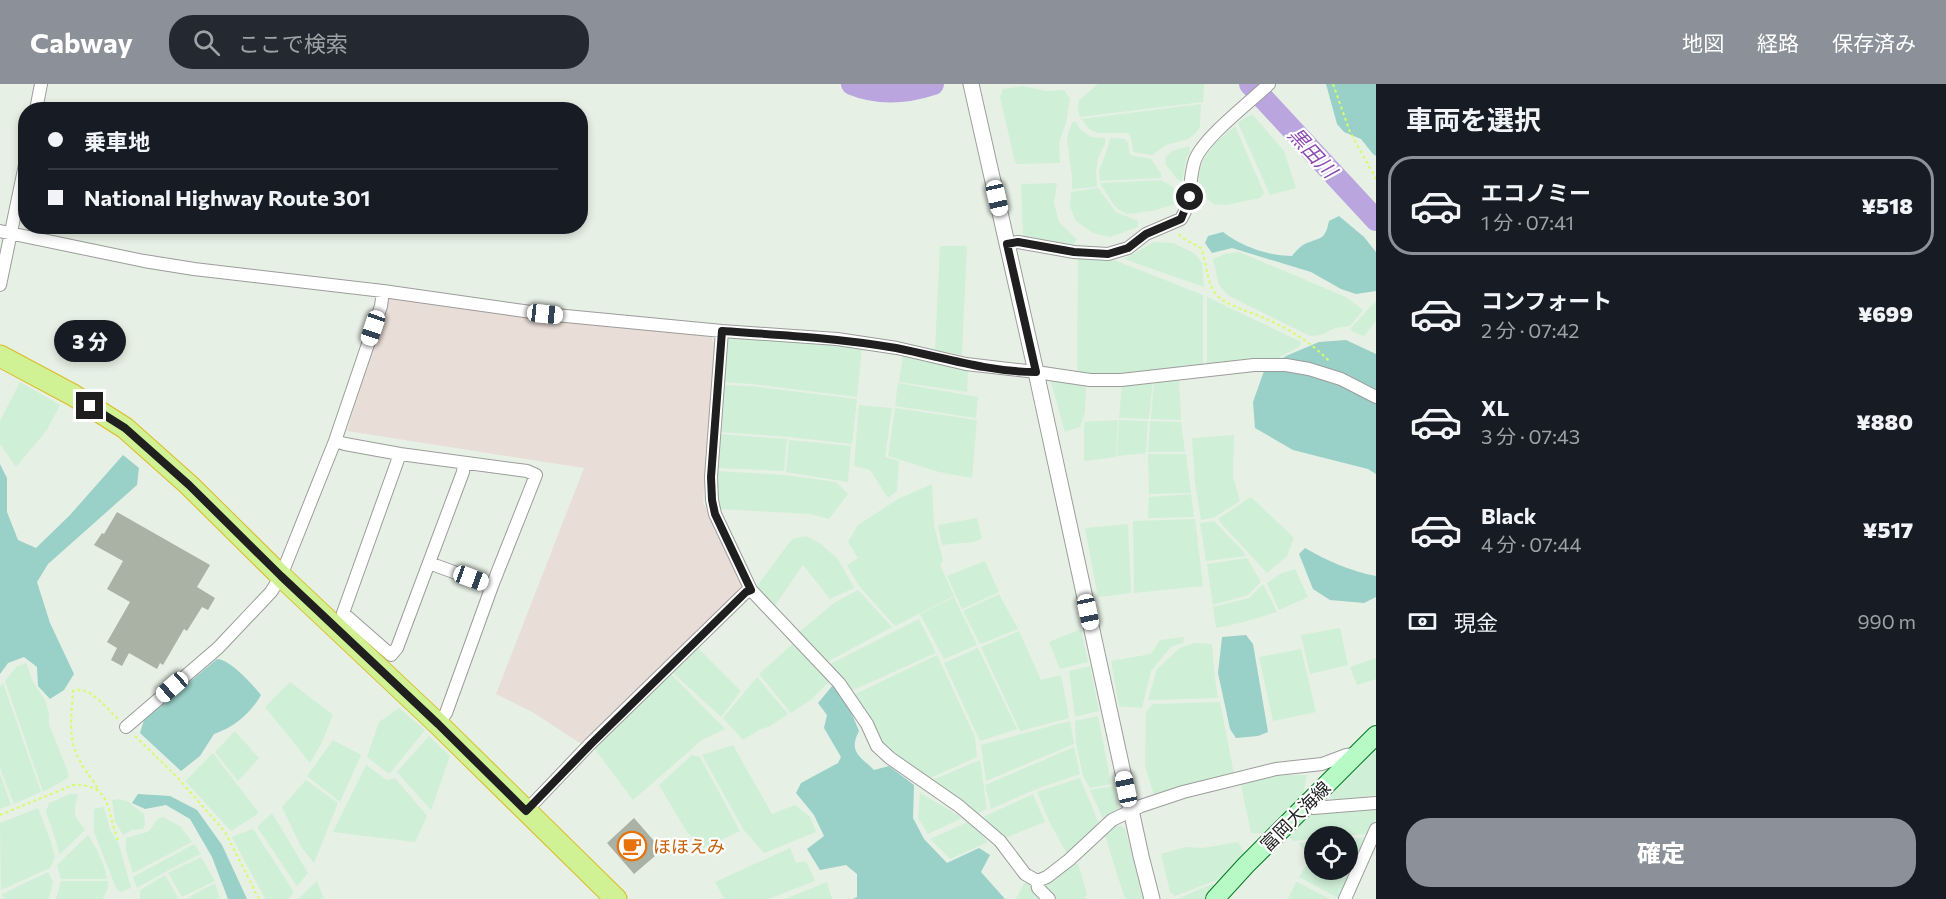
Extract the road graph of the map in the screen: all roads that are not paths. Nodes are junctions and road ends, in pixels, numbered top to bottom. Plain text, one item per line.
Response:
1 (41, 84) edge
2 (971, 84) edge
3 (1266, 87) edge
4 (38, 102) edge
5 (18, 188) edge
6 (5, 233) edge
7 (1007, 244) junction
8 (0, 285) edge
9 (383, 291) junction
10 (722, 331) junction
11 (0, 356) edge
12 (1036, 372) junction
13 (1376, 397) edge
14 (335, 441) junction
15 (400, 454) junction
16 (464, 463) junction
17 (429, 563) junction
18 (281, 576) junction
19 (492, 586) junction
20 (751, 590) junction
21 (438, 724) junction
22 (126, 727) road end
23 (1376, 735) edge
24 (1357, 754) junction
25 (1376, 803) edge
26 (1306, 805) junction
27 (526, 811) junction
28 (1131, 812) junction
29 (1376, 829) edge
30 (1036, 881) junction
31 (616, 899) edge
32 (1049, 899) edge
33 (1152, 899) edge
34 (1215, 899) edge
35 (1345, 899) edge

1 - 4 street
2 - 7 street
3 - 7 street
5 - 6 street
6 - 8 street
6 - 9 street
7 - 12 street
9 - 10 street
9 - 14 street
10 - 12 street
10 - 20 street
11 - 18 highway
12 - 13 street
12 - 28 street
14 - 15 street
14 - 18 street
15 - 16 street
15 - 17 street
16 - 17 street
16 - 19 street
17 - 19 street
18 - 21 highway
18 - 22 street
19 - 21 street
20 - 27 street
20 - 30 street
21 - 27 highway
23 - 24 main road, 富岡大海線
24 - 26 main road, 富岡大海線
24 - 28 street
25 - 26 street
26 - 34 main road, 富岡大海線
27 - 31 highway
28 - 30 street
28 - 33 street
29 - 35 street
30 - 32 street

